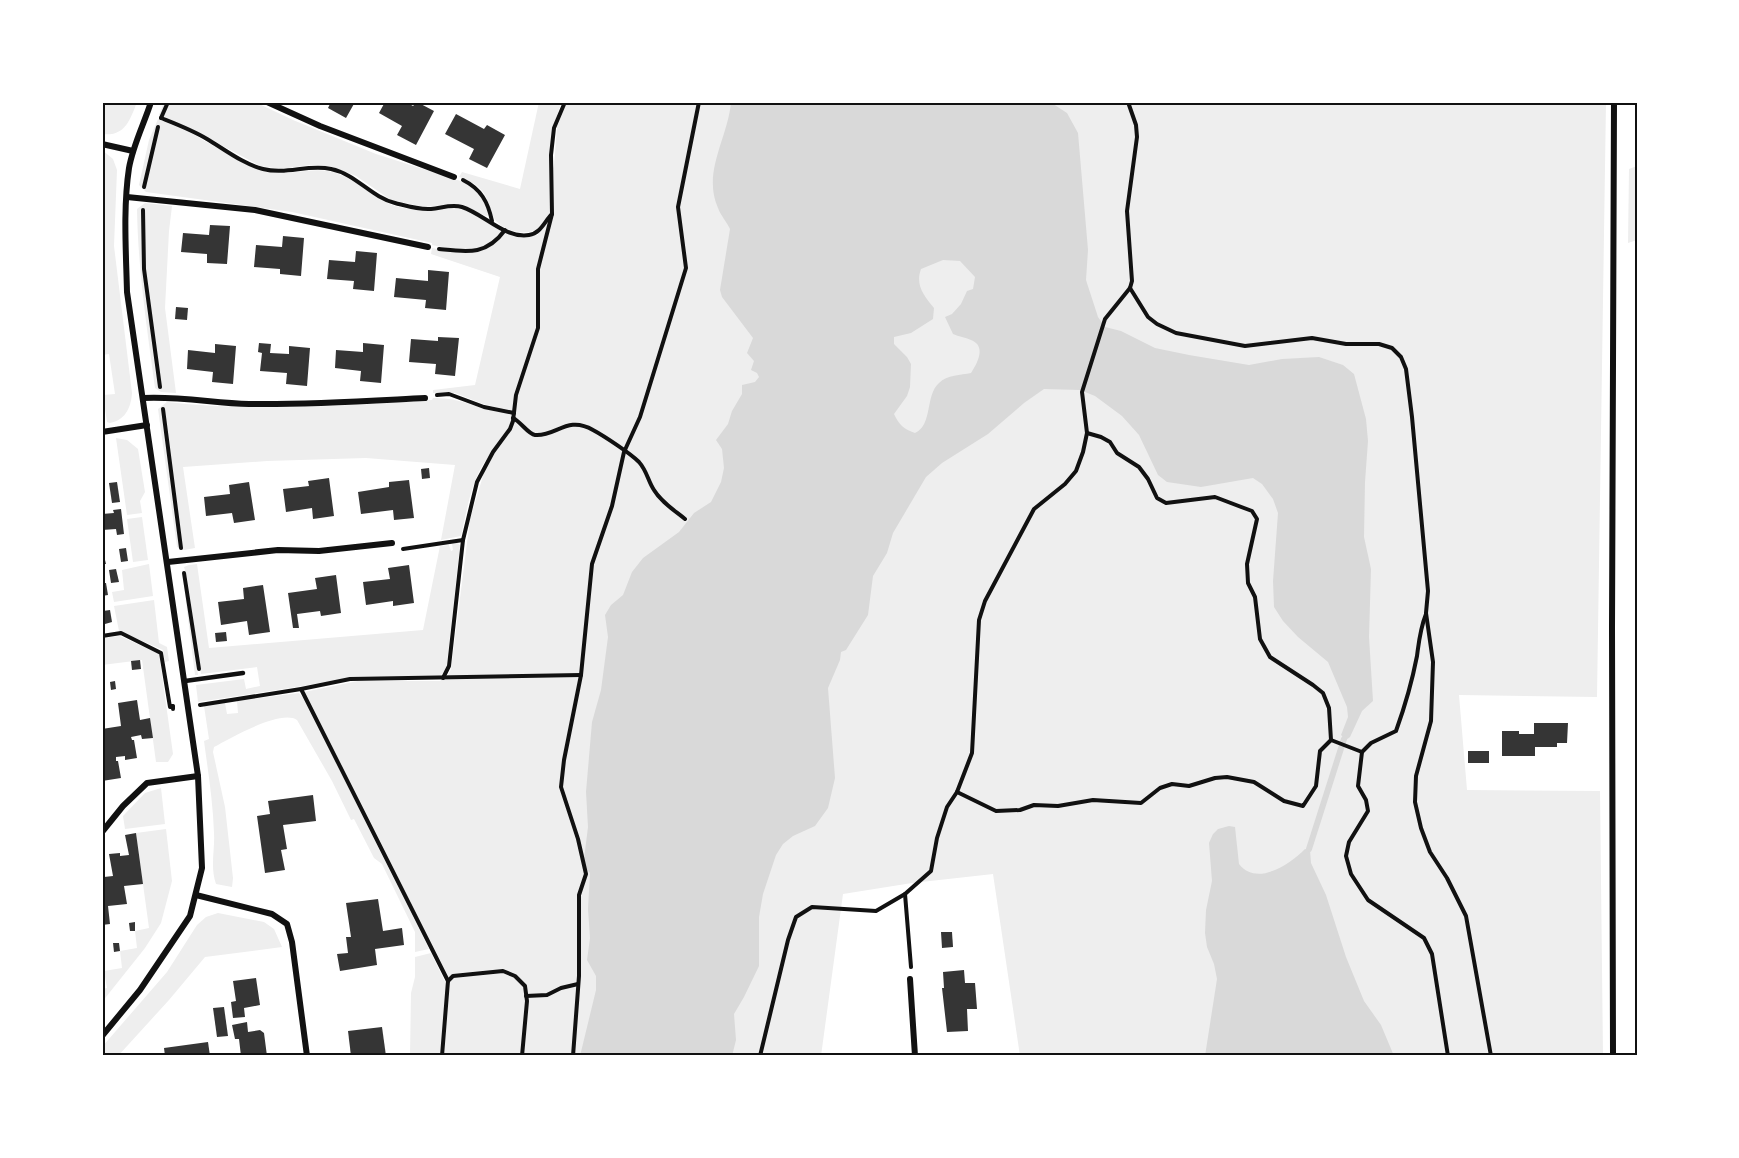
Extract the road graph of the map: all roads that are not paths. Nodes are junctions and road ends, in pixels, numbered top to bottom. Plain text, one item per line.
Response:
1 (152, 102) edge
2 (267, 102) edge
3 (1614, 102) edge
4 (102, 144) edge
5 (133, 151) junction
6 (454, 177) road end
7 (127, 196) junction
8 (428, 248) road end
9 (143, 398) junction
10 (425, 398) road end
11 (147, 425) junction
12 (102, 432) edge
13 (392, 543) road end
14 (168, 562) junction
15 (243, 673) dead end
16 (185, 681) junction
17 (198, 776) junction
18 (102, 832) edge
19 (196, 895) junction
20 (910, 979) road end
21 (102, 1035) edge
22 (308, 1056) edge
23 (915, 1056) edge
24 (1613, 1056) edge

1 - 5 street
2 - 6 street
3 - 24 street
4 - 5 street
5 - 7 street
7 - 8 street
7 - 9 street
9 - 10 street
9 - 11 street
11 - 12 street
11 - 14 street
13 - 14 street
14 - 16 street
15 - 16 lane
16 - 17 street
17 - 18 street
17 - 19 street
19 - 21 street
19 - 22 street
20 - 23 street

